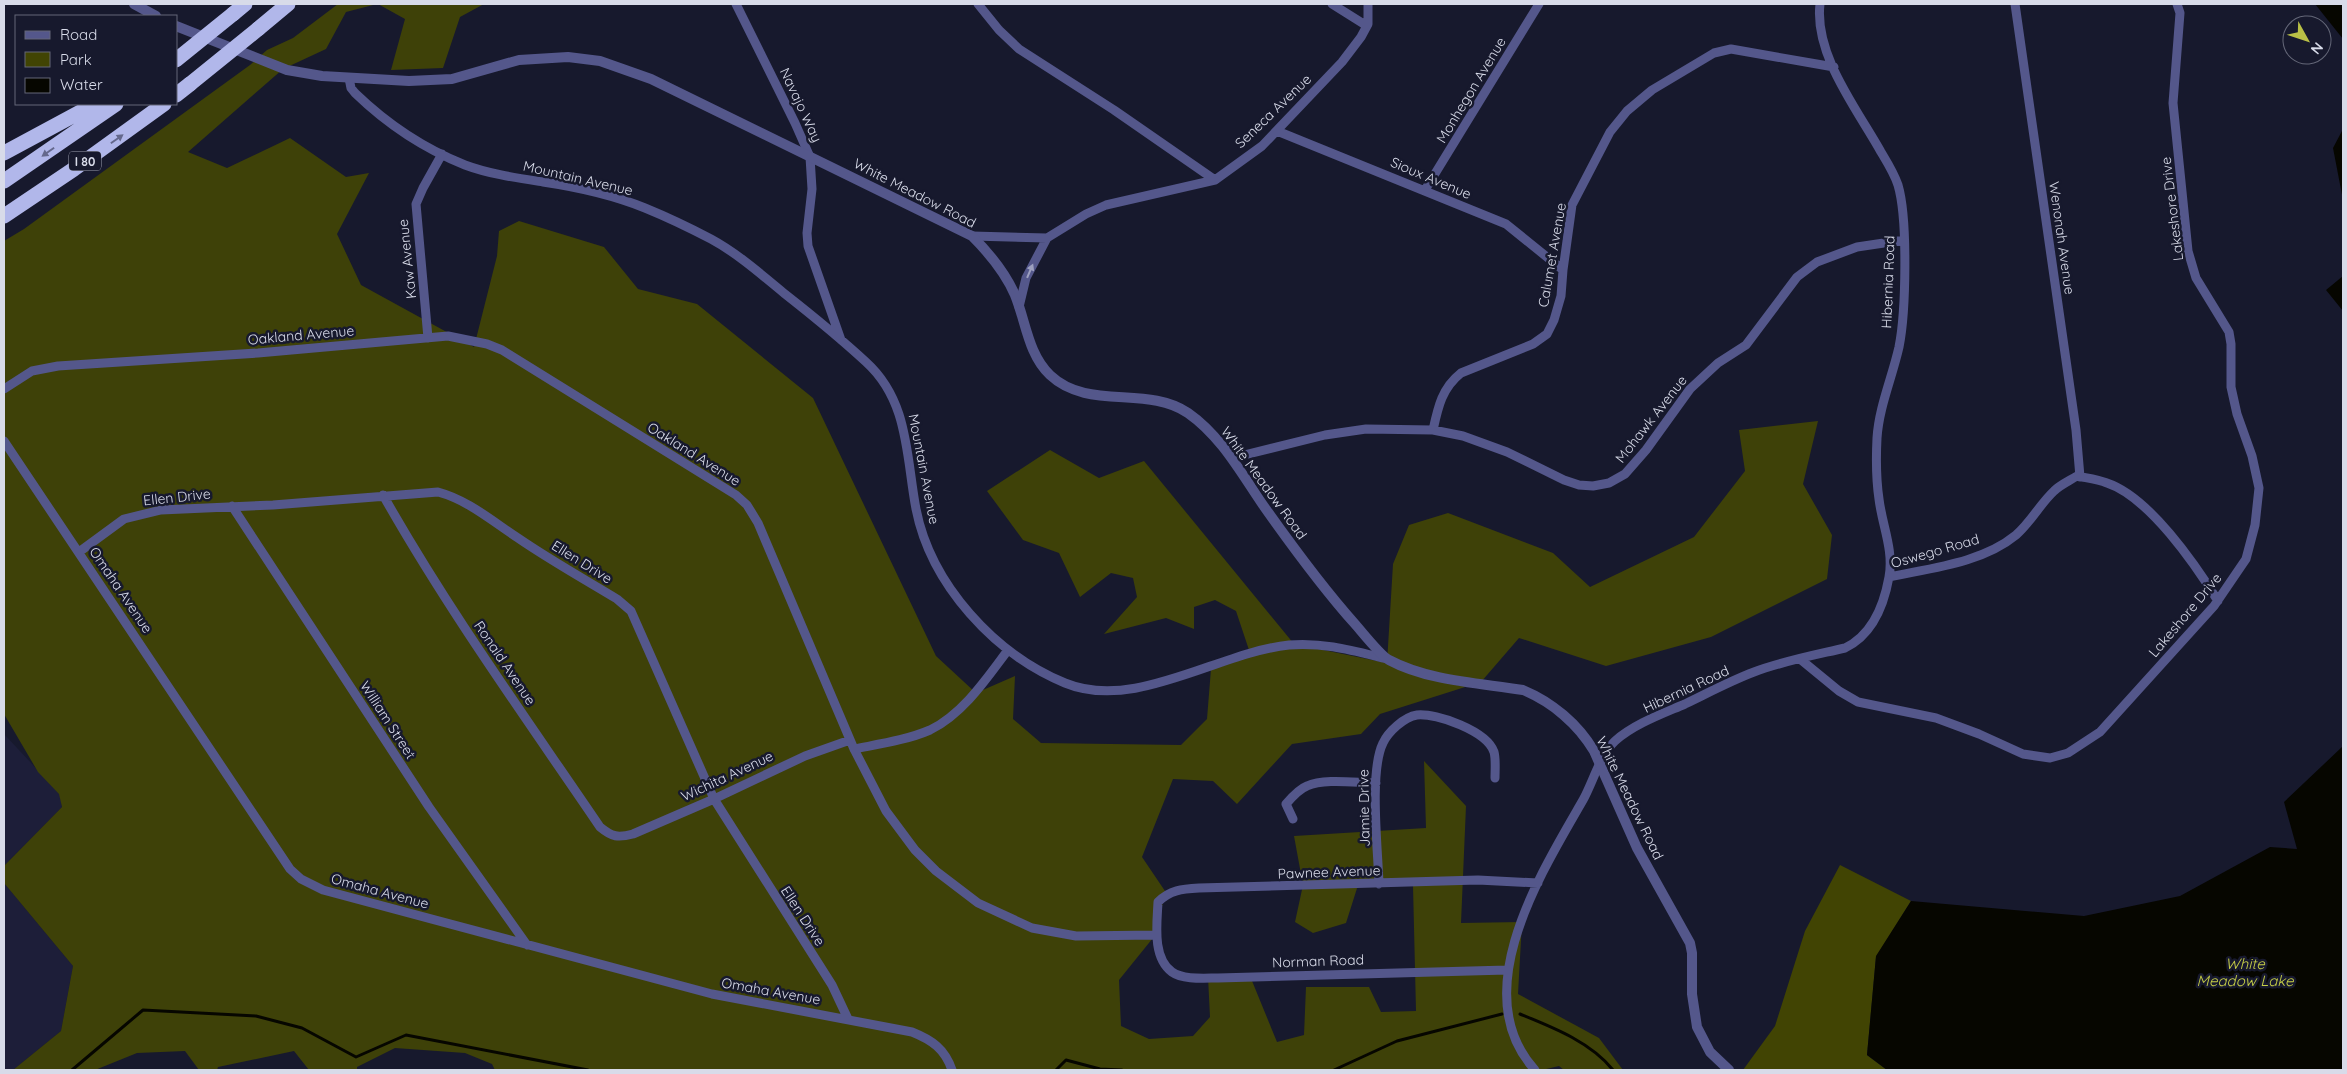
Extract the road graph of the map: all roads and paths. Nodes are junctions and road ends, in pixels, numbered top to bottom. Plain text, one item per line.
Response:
1 (245, 4) edge
2 (288, 4) edge
3 (736, 4) edge
4 (978, 4) edge
5 (1332, 4) edge
6 (1368, 4) edge
7 (1539, 4) edge
8 (1820, 4) edge
9 (2015, 4) edge
10 (2177, 4) edge
11 (141, 5) edge
12 (155, 15) edge
13 (1367, 26) junction
14 (178, 27) edge
15 (178, 58) edge
16 (1834, 67) junction
17 (349, 78) junction
18 (178, 93) edge
19 (93, 105) edge
20 (115, 105) edge
21 (163, 105) edge
22 (1277, 131) junction
23 (4, 153) edge
24 (442, 154) junction
25 (810, 158) junction
26 (74, 169) junction
27 (1215, 180) junction
28 (4, 181) edge
29 (1425, 190) junction
30 (4, 216) edge
31 (4, 227) edge
32 (972, 236) junction
33 (1047, 238) junction
34 (1904, 240) junction
35 (1563, 270) junction
36 (1019, 307) junction
37 (428, 338) junction
38 (841, 340) junction
39 (4, 389) edge
40 (1433, 430) junction
41 (4, 441) edge
42 (1232, 458) junction
43 (2080, 477) junction
44 (383, 495) junction
45 (232, 506) junction
46 (79, 552) junction
47 (1889, 576) junction
48 (2218, 601) junction
49 (1008, 650) junction
50 (1387, 659) junction
51 (1800, 659) junction
52 (852, 745) junction
53 (1600, 766) junction
54 (1495, 778) dead end
55 (1376, 783) junction
56 (714, 799) junction
57 (1293, 820) dead end
58 (615, 836) joint
59 (1538, 883) junction
60 (1379, 884) junction
61 (1156, 935) junction
62 (527, 945) junction
63 (1507, 970) junction
64 (848, 1019) junction
65 (952, 1070) edge
66 (1535, 1070) edge
67 (1729, 1070) edge

1 - 15 highway, bridge
2 - 18 highway, bridge
3 - 25 street, Navajo Way
4 - 27 street
5 - 13 street
6 - 13 street
7 - 29 street, Monhegon Avenue
8 - 16 street, Hibernia Road
9 - 43 street, Wenonah Avenue
10 - 48 street, Lakeshore Drive
11 - 12 street
13 - 22 street, Seneca Avenue
14 - 17 street, White Meadow Road
16 - 34 street, Hibernia Road
16 - 35 street, Calumet Avenue
17 - 24 street, Mountain Avenue
17 - 25 street, White Meadow Road
19 - 23 highway
20 -> 28 highway, I 80
26 -> 21 highway, I 80
22 - 27 street, Seneca Avenue
22 - 29 street, Sioux Avenue
24 - 37 street, Kaw Avenue
24 - 38 street, Mountain Avenue
25 - 32 street, White Meadow Road
25 - 38 street, Navajo Way
26 - 30 highway, I 80
26 - 31 highway
27 - 33 street, Seneca Avenue
29 - 35 street, Sioux Avenue
32 - 33 street
32 - 36 street, White Meadow Road
36 -> 33 street
34 - 40 street, Mohawk Avenue
34 - 47 street, Hibernia Road
35 - 40 street, Calumet Avenue
36 - 42 street, White Meadow Road
37 - 39 street, Oakland Avenue
37 - 52 street, Oakland Avenue
38 - 49 street, Mountain Avenue
40 - 42 street, Mohawk Avenue
41 - 46 street, Omaha Avenue
42 - 50 street, White Meadow Road
43 - 47 street, Oswego Road
43 - 48 street
44 - 45 street, Ellen Drive
44 - 56 street, Ellen Drive
44 - 58 street, Ronald Avenue
45 - 46 street, Ellen Drive
45 - 62 street, William Street
46 - 62 street, Omaha Avenue
47 - 51 street, Oswego Road
48 - 51 street, Lakeshore Drive
49 - 50 street, Mountain Avenue
49 - 52 street, Wichita Avenue
50 - 53 street, White Meadow Road
51 - 53 street, Hibernia Road
52 - 56 street, Wichita Avenue
52 - 61 street, Oakland Avenue
53 - 59 street, Hibernia Road
53 - 67 street, White Meadow Road
54 - 55 street, Jamie Drive
55 - 57 street
55 - 60 street, Jamie Drive
56 - 58 street, Wichita Avenue
56 - 64 street, Ellen Drive
59 - 60 street, Pawnee Avenue
59 - 63 street, Hibernia Road
60 - 61 street, Pawnee Avenue
61 - 63 street, Norman Road
62 - 64 street, Omaha Avenue
63 - 66 street, Hibernia Road
64 - 65 street, Omaha Avenue

